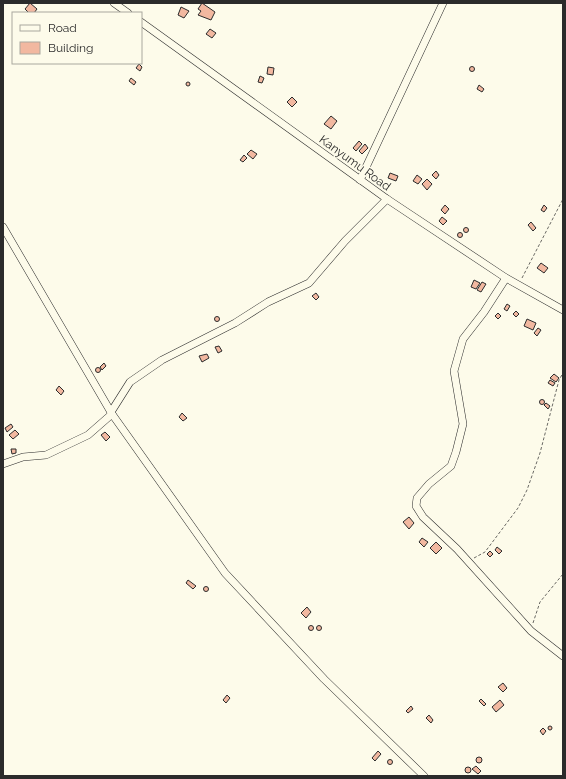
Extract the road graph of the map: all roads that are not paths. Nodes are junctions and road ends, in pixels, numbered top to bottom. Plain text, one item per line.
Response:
1 (114, 3) edge
2 (443, 3) edge
3 (127, 12) edge
4 (142, 23) edge
5 (360, 180) junction
6 (387, 199) junction
7 (3, 227) edge
8 (506, 278) junction
9 (563, 310) edge
10 (111, 413) junction
11 (3, 464) edge
12 (563, 656) edge
13 (424, 776) edge

1 - 3 street
2 - 5 street
4 - 5 street, Kanyumu Road
5 - 6 street, Kanyumu Road
6 - 8 street, Kanyumu Road
6 - 10 street
7 - 10 street
8 - 9 street, Kanyumu Road
8 - 12 street
10 - 11 street
10 - 13 street

